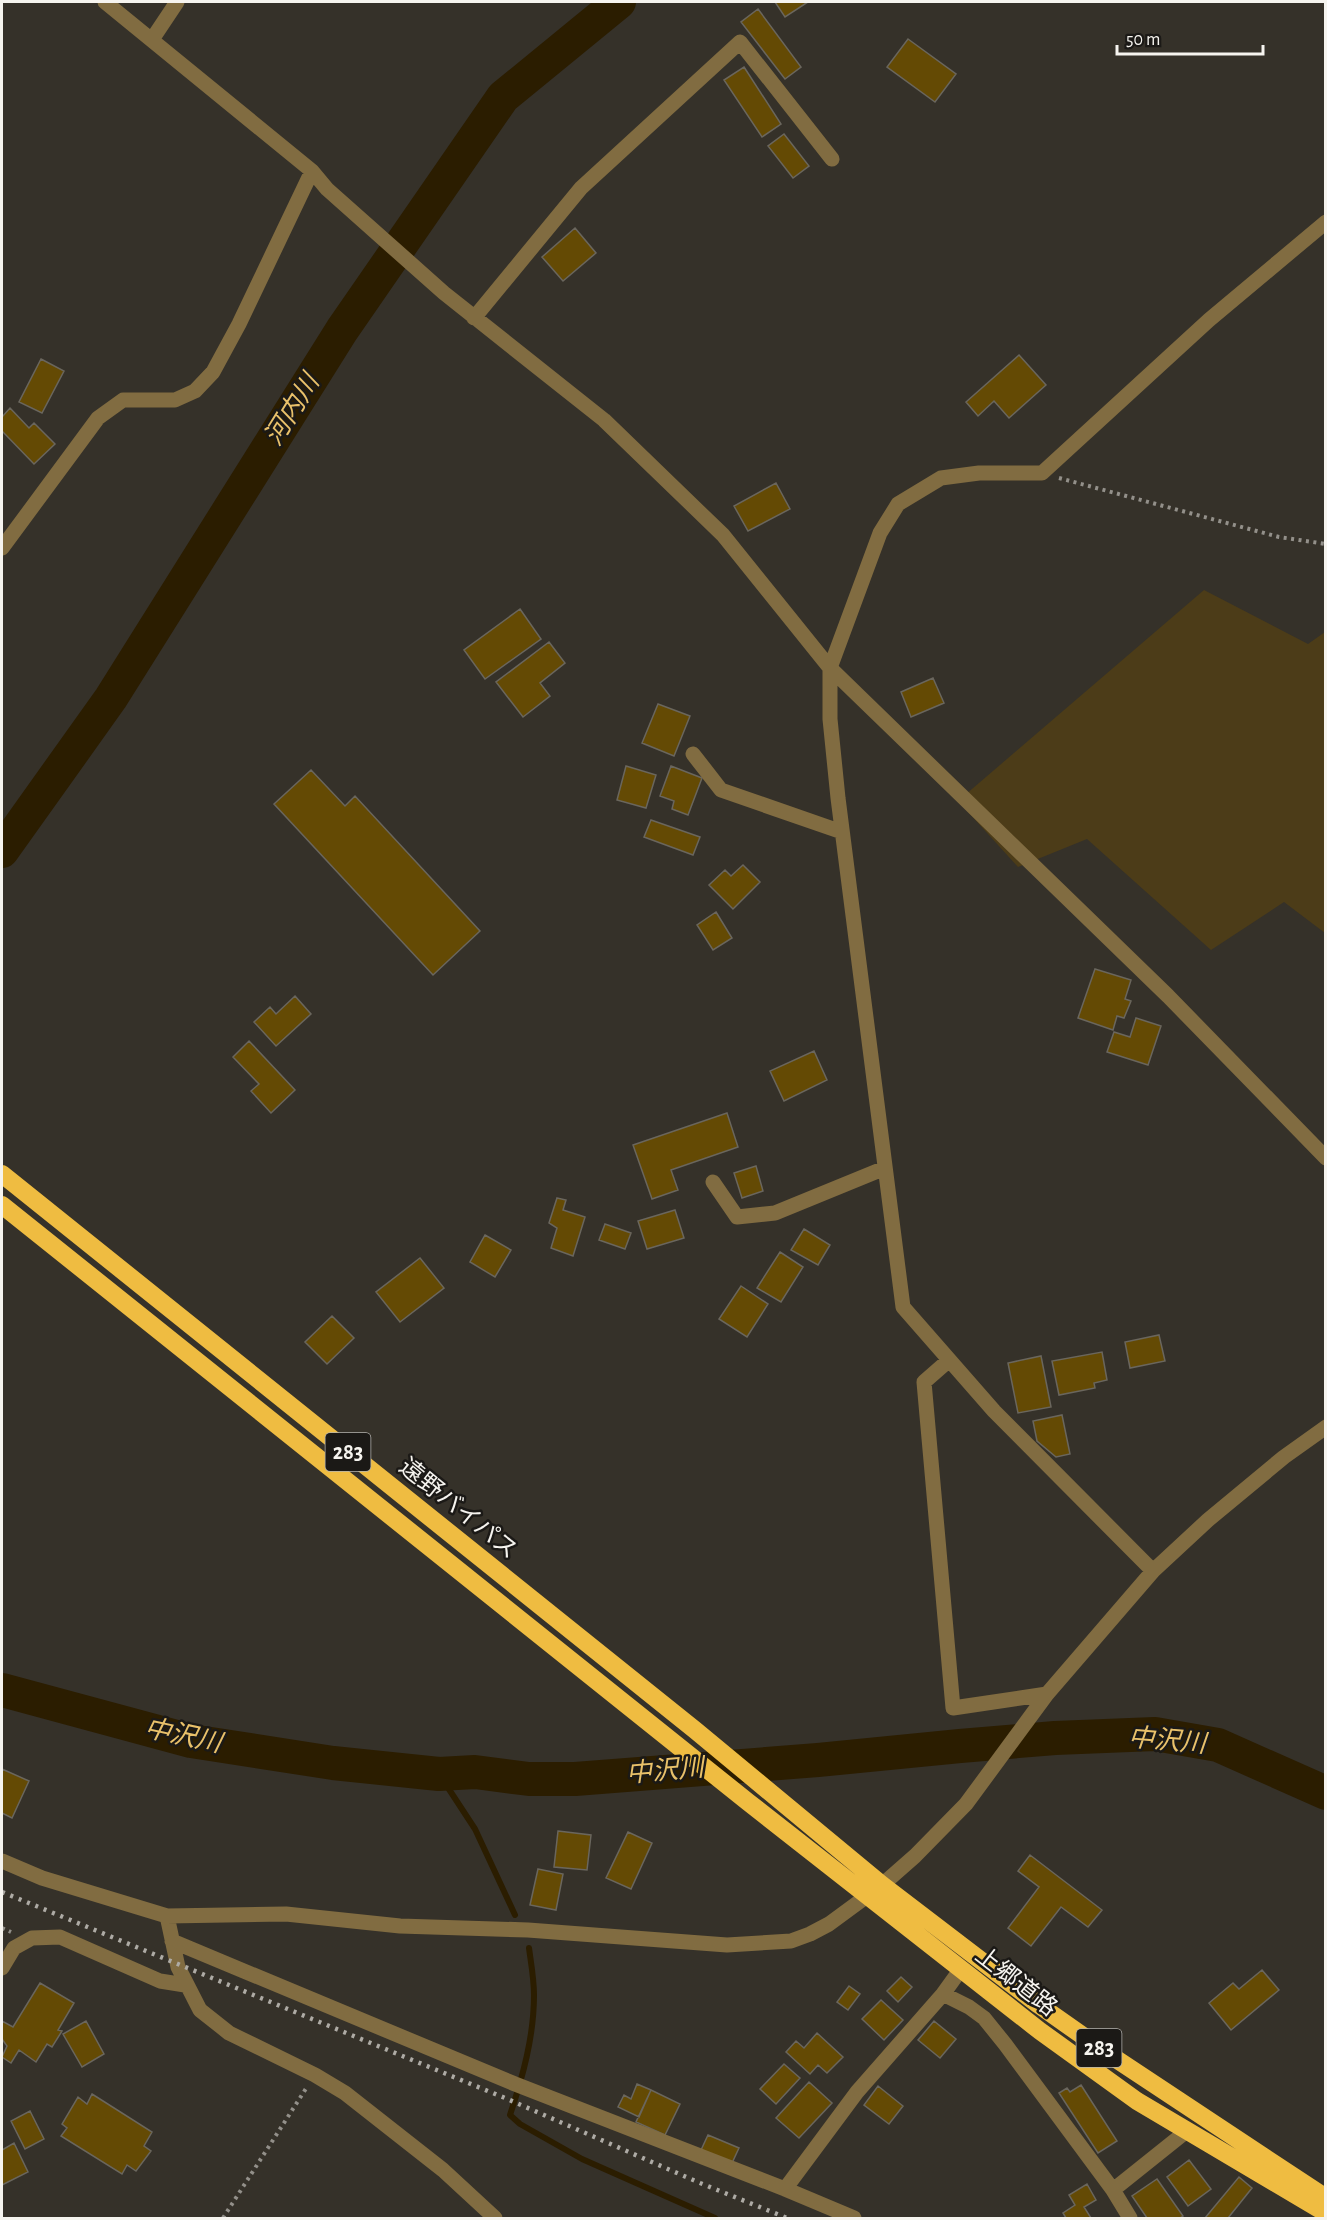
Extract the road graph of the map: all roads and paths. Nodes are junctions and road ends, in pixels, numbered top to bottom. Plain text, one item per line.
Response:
1 (105, 2) edge
2 (177, 2) edge
3 (153, 38) junction
4 (832, 159) dead end
5 (312, 171) junction
6 (1326, 222) edge
7 (474, 318) junction
8 (1042, 473) junction
9 (1326, 544) edge
10 (2, 548) edge
11 (830, 668) junction
12 (693, 754) dead end
13 (842, 832) junction
14 (1326, 1158) edge
15 (885, 1168) junction
16 (2, 1174) edge
17 (713, 1182) dead end
18 (2, 1204) edge
19 (39, 1204) junction
20 (26, 1224) junction
21 (948, 1361) junction
22 (1326, 1427) edge
23 (1153, 1571) junction
24 (1047, 1694) junction
25 (2, 1861) edge
26 (882, 1885) junction
27 (866, 1895) junction
28 (167, 1916) junction
29 (172, 1941) junction
30 (2, 1968) edge
31 (961, 1969) junction
32 (185, 1985) junction
33 (943, 1994) junction
34 (315, 2075) junction
35 (1188, 2130) junction
36 (785, 2189) junction
37 (1113, 2190) junction
38 (1326, 2198) edge
39 (1326, 2213) edge
40 (223, 2218) edge
41 (495, 2218) edge
42 (854, 2218) edge
43 (1130, 2218) edge

1 - 3 street
2 - 3 street
3 - 5 street
4 - 7 street
5 - 7 street
5 - 10 street
6 - 8 street
7 - 11 street
8 - 9 path
8 - 11 street
11 - 13 street
11 - 14 street
12 - 13 street
13 - 15 street
15 - 17 street
15 - 21 street
16 - 19 highway, 遠野バイパス / 283
18 - 20 highway, 遠野バイパス / 283
19 - 20 highway
19 - 26 highway, 遠野バイパス / 283
20 - 27 highway, 遠野バイパス / 283
21 - 23 street
21 - 24 street
22 - 23 street
23 - 24 street
24 - 26 street
25 - 28 street
26 - 27 street
26 - 38 highway, 上郷道路 / 283
27 - 28 street
27 - 31 highway, 上郷道路 / 283
28 - 29 street
29 - 32 street
29 - 36 street
30 - 32 street
31 - 33 street
31 - 35 highway, 上郷道路 / 283
32 - 34 street
33 - 36 street
33 - 37 street
34 - 40 path
34 - 41 street
35 - 37 street
35 - 39 highway, 上郷道路 / 283
36 - 42 street
37 - 43 street

